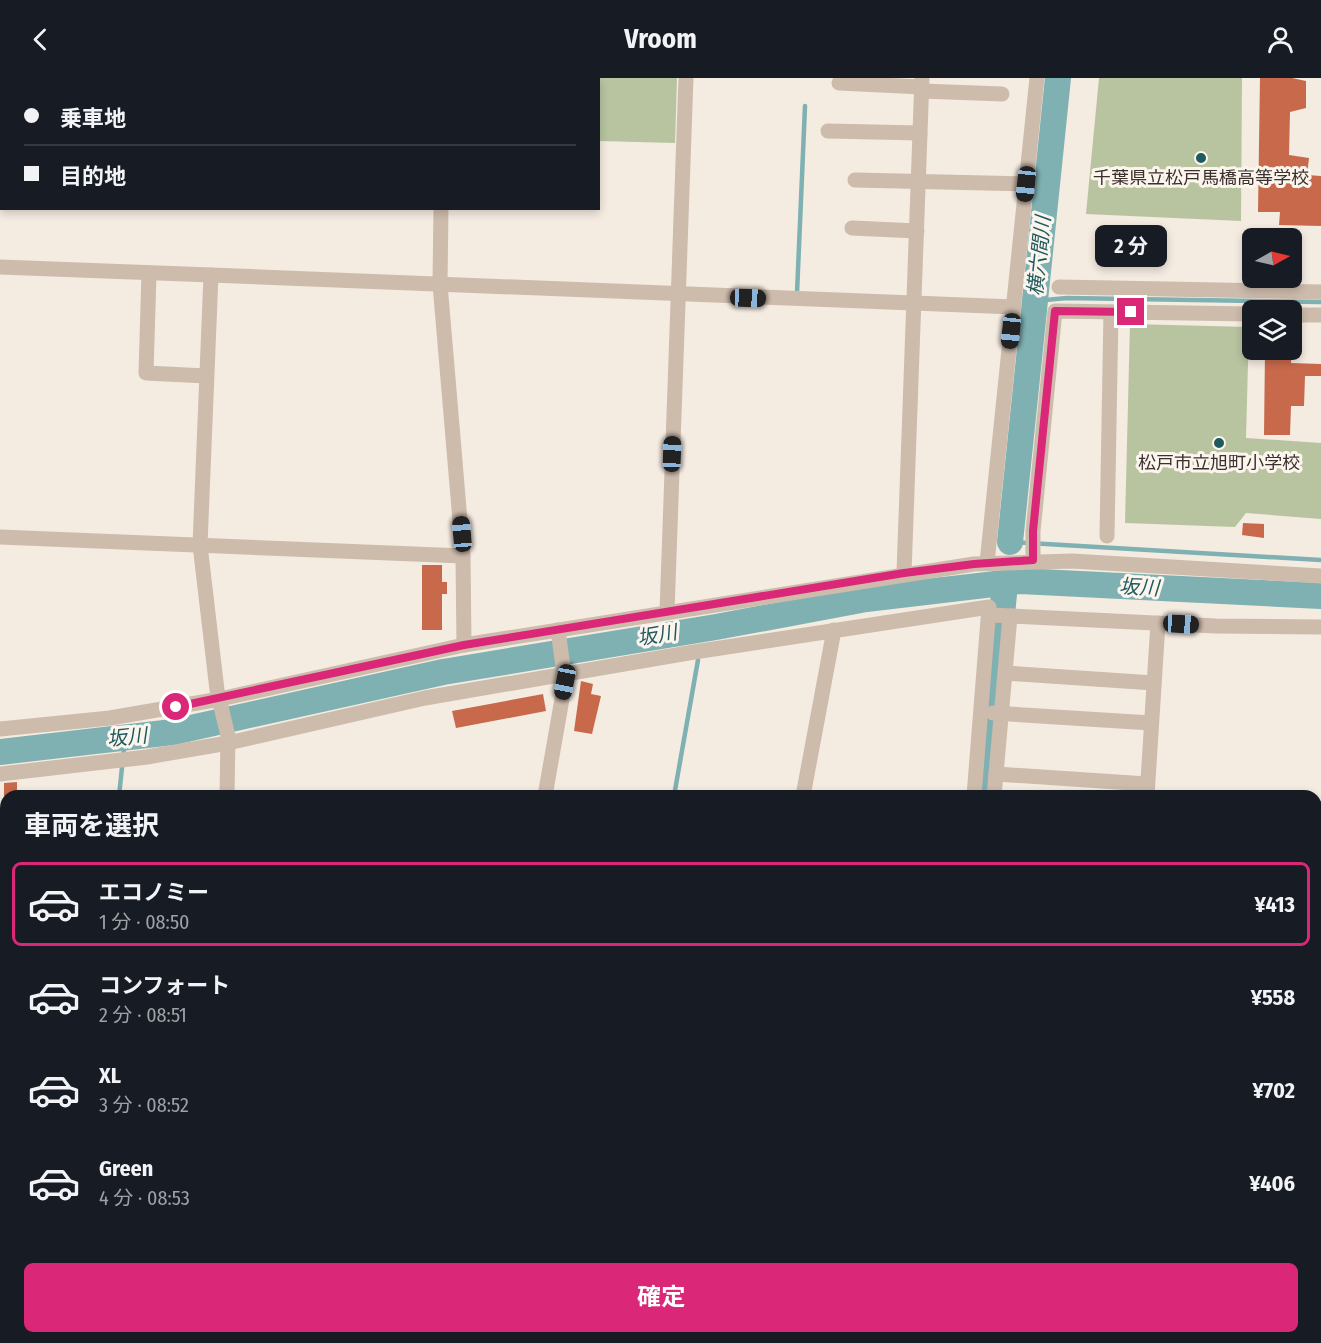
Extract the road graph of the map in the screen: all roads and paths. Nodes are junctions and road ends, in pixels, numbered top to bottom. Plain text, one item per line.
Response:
1 (686, 78) edge
2 (1037, 78) edge
3 (839, 82) dead end
4 (922, 85) edge
5 (1002, 94) dead end
6 (828, 131) dead end
7 (920, 133) junction
8 (855, 180) dead end
9 (919, 181) junction
10 (1026, 184) junction
11 (441, 210) edge
12 (852, 228) dead end
13 (917, 231) junction
14 (0, 267) edge
15 (149, 273) junction
16 (211, 275) junction
17 (440, 284) junction
18 (1059, 286) dead end
19 (1209, 289) junction
20 (1321, 292) edge
21 (677, 295) junction
22 (914, 304) junction
23 (1014, 307) junction
24 (1111, 312) junction
25 (1208, 313) junction
26 (1242, 314) edge
27 (1302, 315) edge
28 (1321, 315) edge
29 (206, 376) junction
30 (0, 537) edge
31 (1107, 537) dead end
32 (200, 545) junction
33 (463, 556) junction
34 (1027, 561) junction
35 (990, 563) junction
36 (904, 573) junction
37 (1321, 576) edge
38 (667, 612) junction
39 (999, 615) junction
40 (1158, 623) junction
41 (1321, 627) edge
42 (834, 630) junction
43 (558, 632) junction
44 (464, 645) junction
45 (565, 671) junction
46 (1005, 673) junction
47 (1154, 683) junction
48 (220, 701) junction
49 (982, 712) junction
50 (1001, 714) junction
51 (1151, 723) junction
52 (0, 729) edge
53 (228, 739) junction
54 (0, 774) edge
55 (996, 774) junction
56 (226, 790) edge
57 (546, 790) edge
58 (804, 790) edge
59 (975, 790) edge
60 (995, 790) edge
61 (1147, 790) edge

1 - 21 street
2 - 10 street
3 - 4 street
4 - 5 street
4 - 7 street
6 - 7 street
7 - 9 street
8 - 9 street
9 - 10 street
9 - 13 street
10 - 23 street
11 - 17 street
12 - 13 street
13 - 22 street
14 - 15 street
15 - 16 street
15 - 29 street
16 - 17 street
16 - 29 street
17 - 21 street
17 - 33 street
18 - 19 street
19 - 20 street
19 - 25 street
21 - 22 street
21 - 38 street
22 - 23 street
22 - 36 street
23 - 35 street
24 - 25 street
24 - 31 street
24 - 34 street
25 - 26 street
27 - 28 street
29 - 32 street
30 - 32 street
32 - 33 street
32 - 48 street
33 - 44 street
34 - 35 street
34 - 37 street
35 - 36 street
36 - 38 street
38 - 43 street
39 - 40 street
39 - 42 street
39 - 46 street
39 - 49 street
40 - 41 street
40 - 47 street
42 - 45 street
42 - 58 street
43 - 44 street
43 - 45 street
44 - 48 street
45 - 53 street
45 - 57 street
46 - 47 street
46 - 50 street
47 - 51 street
48 - 52 street
48 - 53 street
49 - 50 street
49 - 59 street
50 - 51 street
50 - 55 street
51 - 61 street
53 - 54 street
53 - 56 street
55 - 60 street
55 - 61 street

